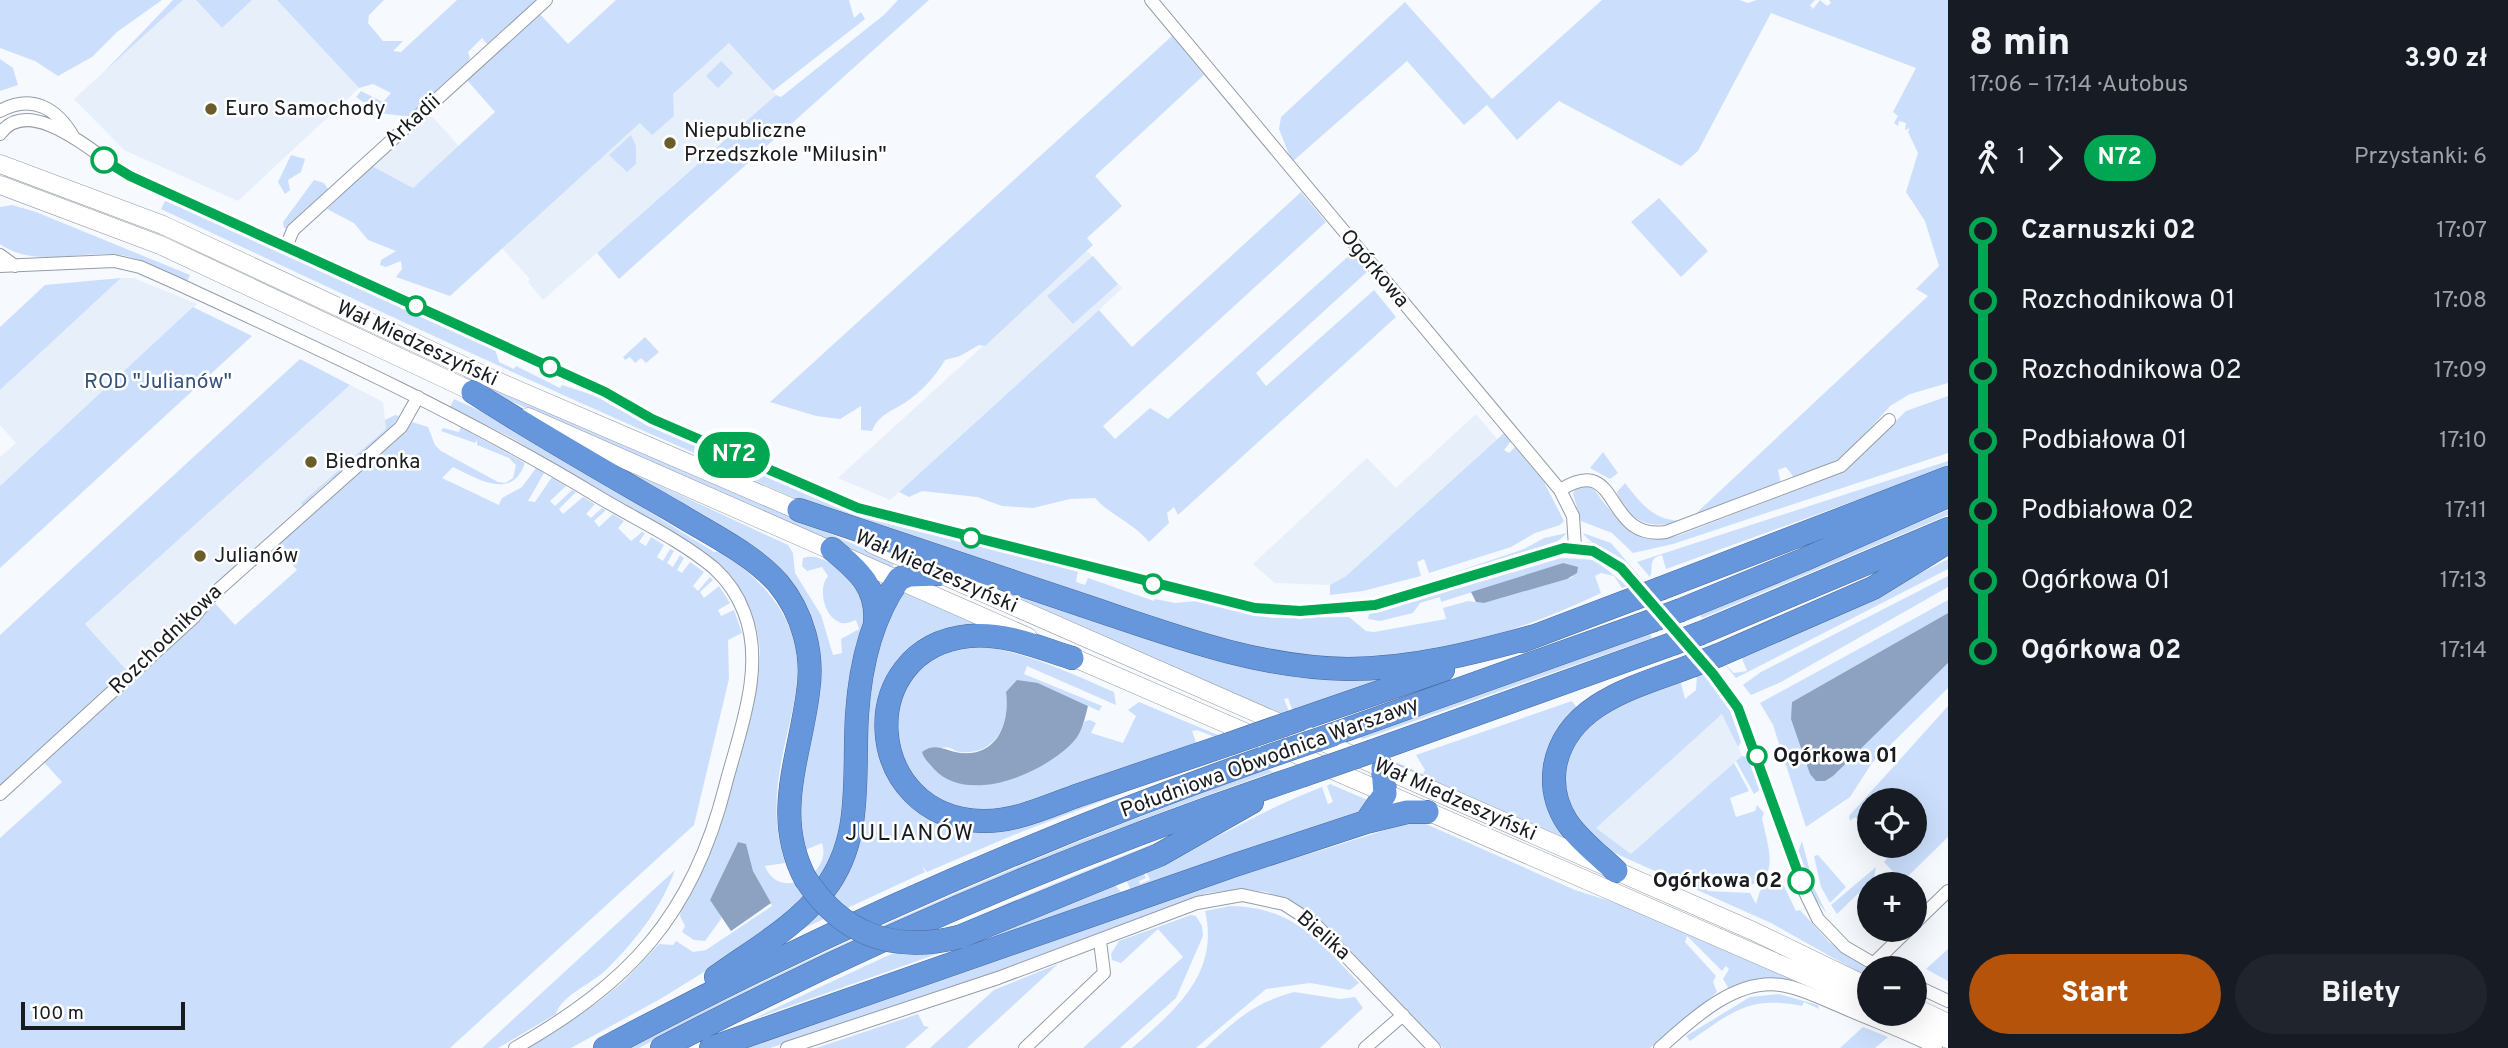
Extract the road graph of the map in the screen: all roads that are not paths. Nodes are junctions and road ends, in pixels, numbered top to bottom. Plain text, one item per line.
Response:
1 (546, 0) edge
2 (1151, 0) edge
3 (0, 111) edge
4 (0, 134) edge
5 (74, 138) junction
6 (0, 164) edge
7 (0, 185) edge
8 (23, 192) junction
9 (0, 198) edge
10 (286, 247) junction
11 (0, 255) edge
12 (0, 265) edge
13 (15, 266) junction
14 (473, 392) junction
15 (418, 397) junction
16 (1889, 421) dead end
17 (1948, 478) edge
18 (1560, 490) junction
19 (1948, 496) edge
20 (799, 510) junction
21 (1948, 529) edge
22 (1948, 542) edge
23 (1575, 547) junction
24 (832, 549) junction
25 (939, 574) junction
26 (899, 579) junction
27 (875, 626) junction
28 (1535, 636) junction
29 (1072, 657) junction
30 (1378, 760) junction
31 (1301, 776) junction
32 (0, 794) edge
33 (1385, 794) junction
34 (1427, 812) junction
35 (1366, 822) junction
36 (1616, 871) junction
37 (1948, 891) edge
38 (1927, 911) edge
39 (1100, 941) junction
40 (1898, 942) edge
41 (1861, 956) edge
42 (1886, 956) edge
43 (1857, 981) edge
44 (1927, 991) edge
45 (1857, 998) edge
46 (1948, 1001) edge
47 (1927, 1013) edge
48 (1403, 1015) junction
49 (1948, 1023) edge
50 (651, 1024) junction
51 (1920, 1026) edge
52 (1948, 1039) edge
53 (516, 1048) edge
54 (605, 1048) edge
55 (662, 1048) edge
56 (711, 1048) edge
57 (787, 1048) edge
58 (1025, 1048) edge
59 (1365, 1048) edge
60 (1434, 1048) edge
61 (1660, 1048) edge
62 (1936, 1048) edge

1 - 10 street, Arkadii
2 - 18 street, Ogórkowa
3 - 5 street
4 - 5 street
5 - 10 street, Wał Miedzeszyński
6 - 20 main road, Wał Miedzeszyński
7 - 8 main road, Wał Miedzeszyński
8 - 9 street
8 - 14 main road, Wał Miedzeszyński
10 - 23 street, Wał Miedzeszyński
11 - 13 street
12 - 13 street
13 - 15 street
14 - 24 main road, Wał Miedzeszyński
14 - 31 highway, bridge
15 - 32 street, Rozchodnikowa
15 - 53 street
16 - 18 street
17 - 28 highway, bridge
18 - 23 street, Ogórkowa
19 - 50 highway, Południowa Obwodnica Warszawy, bridge
20 - 25 main road, Wał Miedzeszyński
20 - 28 highway
21 - 30 highway, Południowa Obwodnica Warszawy, bridge
22 - 36 highway, bridge
23 - 41 street
24 - 26 main road, Wał Miedzeszyński
24 - 27 highway
25 - 26 highway
25 - 30 main road, Wał Miedzeszyński
26 - 27 highway
26 - 29 main road, Wał Miedzeszyński
27 - 50 highway
28 - 29 highway, bridge
29 - 33 main road, Wał Miedzeszyński
30 - 31 highway, Południowa Obwodnica Warszawy, bridge
30 - 33 highway
30 - 36 main road, Wał Miedzeszyński
31 - 55 highway, Południowa Obwodnica Warszawy
33 - 34 main road, Wał Miedzeszyński
33 - 35 highway
34 - 35 highway
34 - 45 main road, Wał Miedzeszyński
35 - 56 highway
36 - 43 main road, Wał Miedzeszyński
37 - 38 street
39 - 48 street, Bielika
39 - 57 street, Bielika
39 - 58 street
40 - 42 street
44 - 46 street
47 - 49 main road
48 - 59 street
48 - 60 street, Bielika
50 - 54 highway, Południowa Obwodnica Warszawy
51 - 52 main road
61 - 62 street

